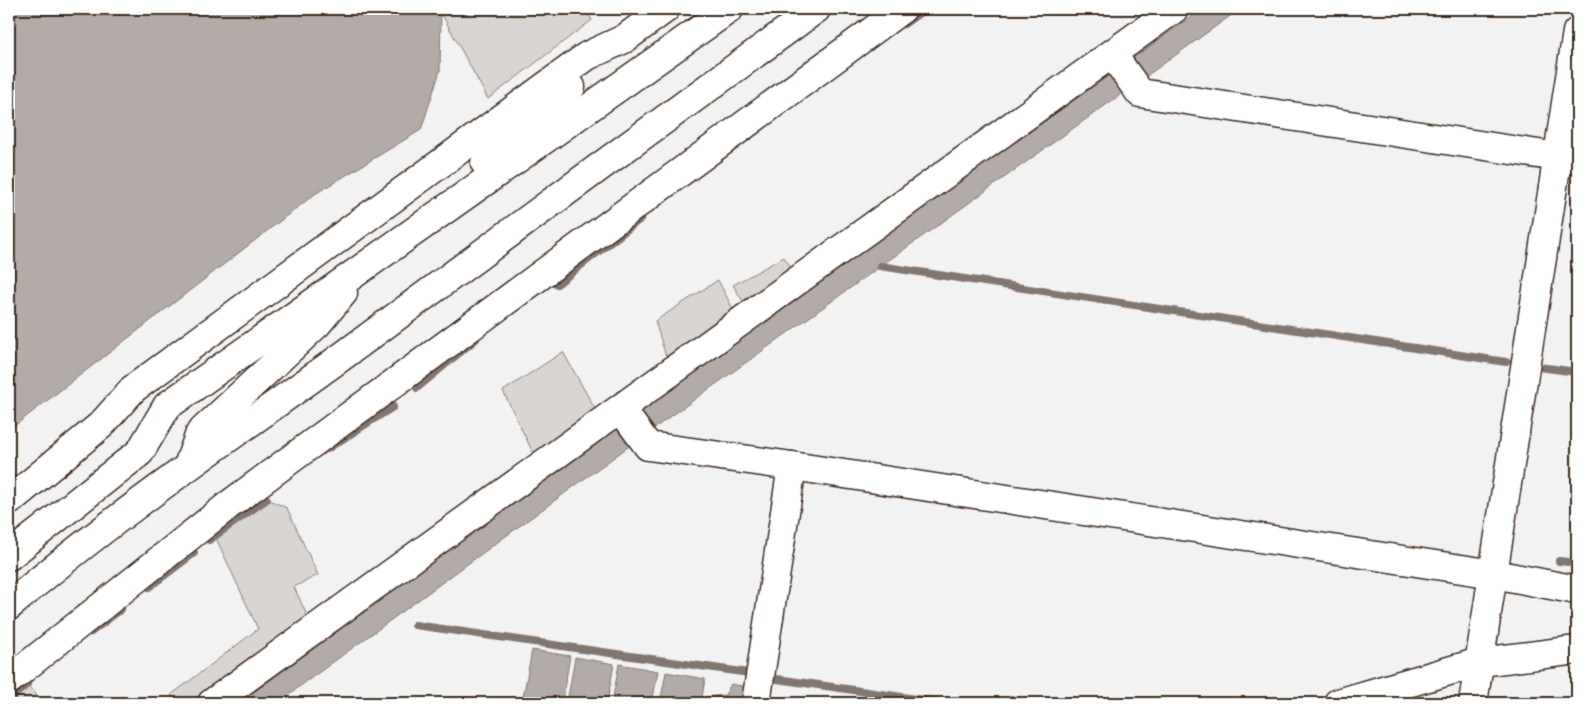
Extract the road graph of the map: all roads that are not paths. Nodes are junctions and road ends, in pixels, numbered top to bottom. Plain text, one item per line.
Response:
1 (665, 9) edge
2 (729, 9) edge
3 (816, 9) edge
4 (902, 9) edge
5 (1174, 9) edge
6 (1577, 32) edge
7 (624, 39) junction
8 (1114, 57) junction
9 (1567, 159) edge
10 (368, 265) junction
11 (624, 412) junction
12 (188, 466) junction
13 (792, 466) junction
14 (9, 501) edge
15 (9, 556) edge
16 (1494, 574) junction
17 (1577, 590) edge
18 (9, 606) edge
19 (1577, 650) edge
20 (1480, 662) junction
21 (9, 680) edge
22 (212, 703) edge
23 (756, 703) edge
24 (1338, 703) edge
25 (1473, 703) edge

1 - 7 street
2 - 10 street
3 - 12 street
4 - 21 street
5 - 8 street
6 - 9 street
7 - 10 street
7 - 14 street
8 - 9 street
8 - 11 street
9 - 16 street
10 - 12 street
10 - 15 street
11 - 13 street
11 - 22 street
12 - 18 street
13 - 16 street
13 - 23 street
16 - 17 street
16 - 20 street
19 - 20 street
20 - 24 street
20 - 25 street

